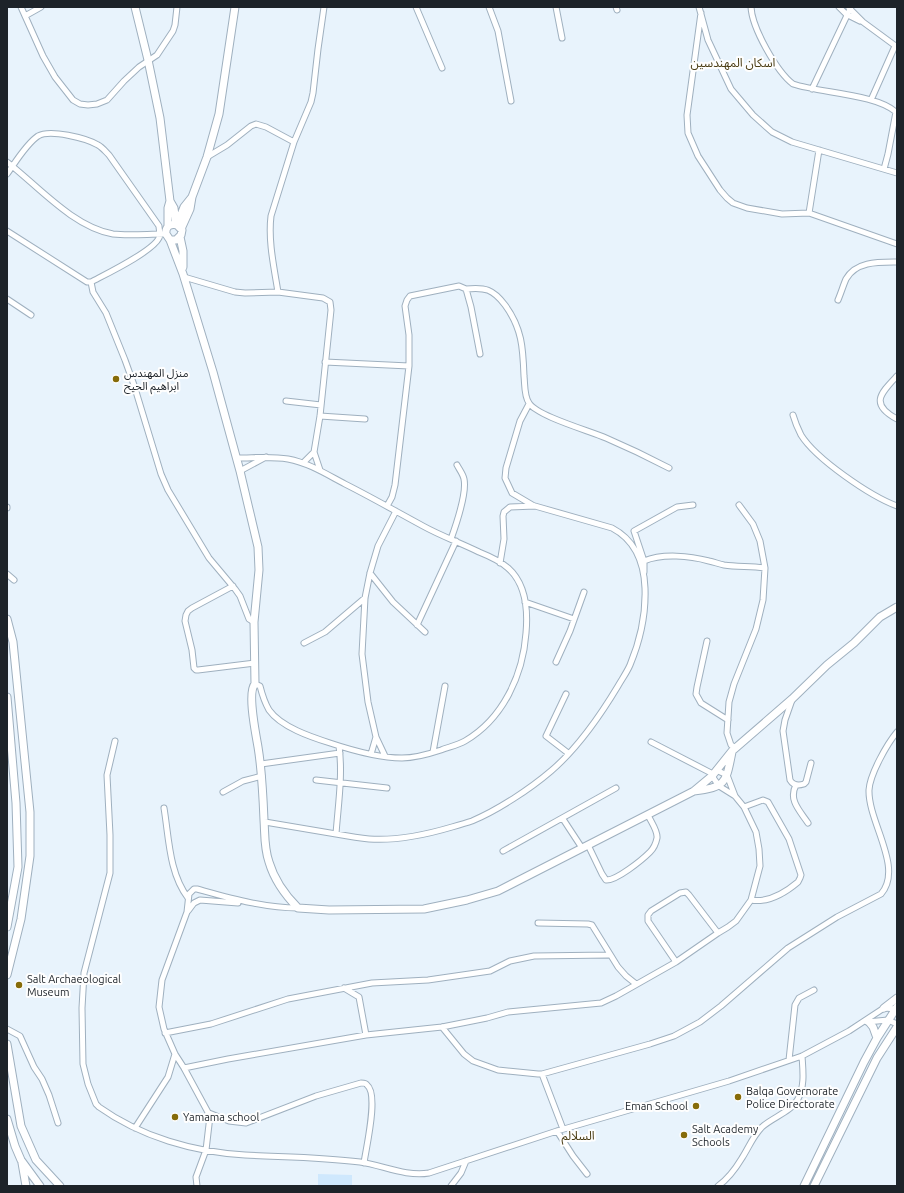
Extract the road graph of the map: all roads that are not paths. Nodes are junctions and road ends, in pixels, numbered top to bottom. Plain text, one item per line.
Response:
1 (21, 7) edge
2 (41, 7) edge
3 (135, 7) edge
4 (177, 7) edge
5 (235, 7) edge
6 (324, 7) edge
7 (416, 7) edge
8 (489, 7) edge
9 (556, 7) edge
10 (751, 7) edge
11 (839, 7) edge
12 (850, 8) edge
13 (700, 10) edge
14 (846, 14) junction
15 (25, 16) junction
16 (863, 22) junction
17 (562, 38) dead end
18 (896, 47) edge
19 (148, 60) junction
20 (442, 68) dead end
21 (812, 89) junction
22 (871, 100) junction
23 (511, 101) dead end
24 (897, 104) edge
25 (896, 112) junction
26 (294, 142) junction
27 (819, 150) junction
28 (207, 157) junction
29 (7, 162) edge
30 (12, 166) junction
31 (884, 169) junction
32 (897, 173) edge
33 (7, 174) edge
34 (809, 213) junction
35 (176, 226) junction
36 (7, 231) edge
37 (165, 236) junction
38 (180, 237) junction
39 (897, 244) edge
40 (897, 262) edge
41 (184, 276) junction
42 (91, 282) junction
43 (466, 289) junction
44 (278, 292) junction
45 (7, 299) edge
46 (838, 300) dead end
47 (31, 315) dead end
48 (480, 354) dead end
49 (325, 362) junction
50 (409, 366) junction
51 (897, 376) edge
52 (286, 401) dead end
53 (529, 404) junction
54 (321, 405) junction
55 (793, 415) dead end
56 (320, 416) junction
57 (897, 418) edge
58 (365, 420) dead end
59 (314, 452) junction
60 (267, 457) junction
61 (236, 458) junction
62 (303, 463) junction
63 (457, 465) dead end
64 (669, 468) dead end
65 (320, 470) junction
66 (240, 471) junction
67 (693, 505) dead end
68 (738, 505) dead end
69 (388, 506) junction
70 (535, 506) junction
71 (897, 506) edge
72 (396, 511) junction
73 (453, 540) junction
74 (644, 561) junction
75 (500, 563) junction
76 (765, 568) junction
77 (370, 573) junction
78 (644, 573) junction
79 (7, 574) edge
80 (14, 580) dead end
81 (233, 586) junction
82 (584, 592) dead end
83 (365, 598) junction
84 (525, 602) junction
85 (897, 607) edge
86 (7, 619) edge
87 (574, 619) junction
88 (254, 622) junction
89 (417, 625) junction
90 (425, 632) dead end
91 (707, 641) dead end
92 (304, 643) dead end
93 (255, 662) junction
94 (556, 662) dead end
95 (255, 684) junction
96 (445, 686) dead end
97 (566, 694) dead end
98 (7, 697) edge
99 (792, 699) junction
100 (728, 720) junction
101 (897, 732) edge
102 (376, 737) junction
103 (115, 741) dead end
104 (651, 742) dead end
105 (338, 746) junction
106 (734, 750) junction
107 (433, 752) junction
108 (340, 753) junction
109 (568, 753) junction
110 (371, 754) junction
111 (385, 756) junction
112 (811, 763) dead end
113 (261, 764) junction
114 (714, 774) junction
115 (727, 775) junction
116 (262, 776) junction
117 (316, 780) dead end
118 (340, 783) junction
119 (796, 784) junction
120 (719, 786) junction
121 (387, 788) dead end
122 (616, 788) dead end
123 (694, 791) junction
124 (223, 792) dead end
125 (735, 796) junction
126 (744, 807) junction
127 (164, 808) dead end
128 (648, 815) junction
129 (563, 819) junction
130 (264, 822) junction
131 (808, 823) dead end
132 (336, 834) junction
133 (585, 846) junction
134 (503, 851) dead end
135 (188, 898) junction
136 (751, 900) junction
137 (23, 903) junction
138 (253, 903) junction
139 (10, 904) edge
140 (298, 908) junction
141 (187, 912) junction
142 (538, 923) dead end
143 (7, 927) edge
144 (718, 933) junction
145 (609, 955) junction
146 (676, 962) junction
147 (7, 975) edge
148 (636, 984) junction
149 (344, 988) junction
150 (814, 990) dead end
151 (897, 998) edge
152 (884, 1008) junction
153 (897, 1009) edge
154 (888, 1020) junction
155 (870, 1022) junction
156 (858, 1024) junction
157 (897, 1026) edge
158 (442, 1027) junction
159 (7, 1029) edge
160 (166, 1033) junction
161 (366, 1035) junction
162 (877, 1038) junction
163 (7, 1044) edge
164 (175, 1054) junction
165 (802, 1056) junction
166 (790, 1060) junction
167 (184, 1068) junction
168 (542, 1074) junction
169 (209, 1113) junction
170 (7, 1119) edge
171 (58, 1124) dead end
172 (135, 1128) junction
173 (563, 1129) junction
174 (557, 1131) junction
175 (206, 1150) junction
176 (22, 1160) junction
177 (466, 1161) junction
178 (364, 1163) junction
179 (586, 1174) dead end
180 (55, 1184) edge
181 (26, 1186) edge
182 (40, 1186) edge
183 (197, 1186) edge
184 (451, 1186) edge
185 (718, 1186) edge
186 (804, 1186) edge
187 (814, 1186) edge

1 - 15 street
2 - 15 street
3 - 19 street
4 - 19 street
5 - 28 street
6 - 26 street
7 - 20 street
8 - 23 street
9 - 17 street
10 - 21 street
11 - 14 street
12 - 14 street
12 - 16 street
13 - 27 street
13 - 34 street
14 - 16 street
14 - 21 street
15 - 19 street
16 - 18 street
18 - 22 street
19 - 35 street
21 - 22 street
22 - 25 street
24 - 25 street
25 - 31 street
26 - 28 street
26 - 44 street
27 - 31 street
27 - 34 street
28 - 35 street
29 - 30 street
30 - 33 street
30 - 37 street
30 - 37 street
31 - 32 street
34 - 39 street
35 - 37 street
35 - 38 street
36 - 42 street
37 - 38 street
37 - 41 street
37 - 42 street
38 - 41 street
40 - 46 street
41 - 44 street
41 - 61 street
42 - 81 street
43 - 48 street
43 - 50 street
43 - 53 street
44 - 49 street
45 - 47 street
49 - 50 street
49 - 54 street
50 - 69 street
51 - 57 street
52 - 54 street
53 - 64 street
53 - 70 street
54 - 56 street
55 - 71 street
56 - 58 street
56 - 59 street
59 - 62 street
59 - 65 street
60 - 61 street
60 - 62 street
60 - 66 street
61 - 66 street
62 - 65 street
63 - 73 street
65 - 69 street
66 - 88 street
67 - 74 street
68 - 76 street
69 - 72 street
70 - 75 street
70 - 78 street
72 - 73 street
72 - 77 street
73 - 75 street
73 - 89 street
74 - 76 street
74 - 78 street
75 - 84 street
76 - 100 street
77 - 83 street
77 - 89 street
78 - 109 street
79 - 80 street
81 - 88 street
81 - 93 street
82 - 87 street
83 - 92 street
83 - 102 street
84 - 87 street
84 - 107 street
85 - 99 street
86 - 137 street
87 - 94 street
88 - 93 street
89 - 90 street
91 - 100 street
93 - 95 street
95 - 105 street
95 - 113 street
96 - 107 street
97 - 109 street
98 - 139 street
99 - 106 street
99 - 119 street
100 - 106 street
101 - 168 street
102 - 110 street
102 - 111 street
103 - 172 street
104 - 114 street
105 - 108 street
105 - 110 street
106 - 114 street
106 - 115 street
107 - 111 street
108 - 113 street
108 - 118 street
109 - 132 street
110 - 111 street
112 - 119 street
113 - 116 street
114 - 115 street
114 - 120 street
114 - 123 street
115 - 120 street
115 - 125 street
116 - 124 street
116 - 130 street
117 - 118 street
118 - 121 street
118 - 132 street
119 - 131 street
120 - 123 street
120 - 125 street
122 - 129 street
123 - 128 street
125 - 126 street
126 - 136 street
126 - 136 street
127 - 135 street
128 - 133 street
128 - 133 street
129 - 133 street
129 - 134 street
130 - 132 street
130 - 140 street
133 - 140 street
135 - 138 street
135 - 141 street
136 - 144 street
137 - 139 street
137 - 147 street
138 - 140 street
138 - 141 street
139 - 143 street
141 - 160 street
142 - 145 street
144 - 146 street
144 - 146 street
145 - 148 street
145 - 149 street
146 - 148 street
148 - 158 street
149 - 160 street
149 - 161 street
150 - 166 street
151 - 152 street
152 - 153 street
152 - 156 street
153 - 154 street
154 - 155 street
154 - 157 street
154 - 162 street
155 - 156 street
155 - 162 street
156 - 165 street
157 - 187 street
158 - 161 street
158 - 168 street
159 - 171 street
160 - 164 street
161 - 167 street
162 - 186 street
163 - 180 street
164 - 167 street
164 - 172 street
165 - 166 street
165 - 185 street
166 - 173 street
167 - 169 street
168 - 173 street
169 - 175 street
169 - 178 street
170 - 176 street
172 - 175 street
173 - 174 street
174 - 177 street
174 - 179 street
175 - 178 street
175 - 183 street
176 - 181 street
176 - 182 street
177 - 178 street
177 - 184 street

